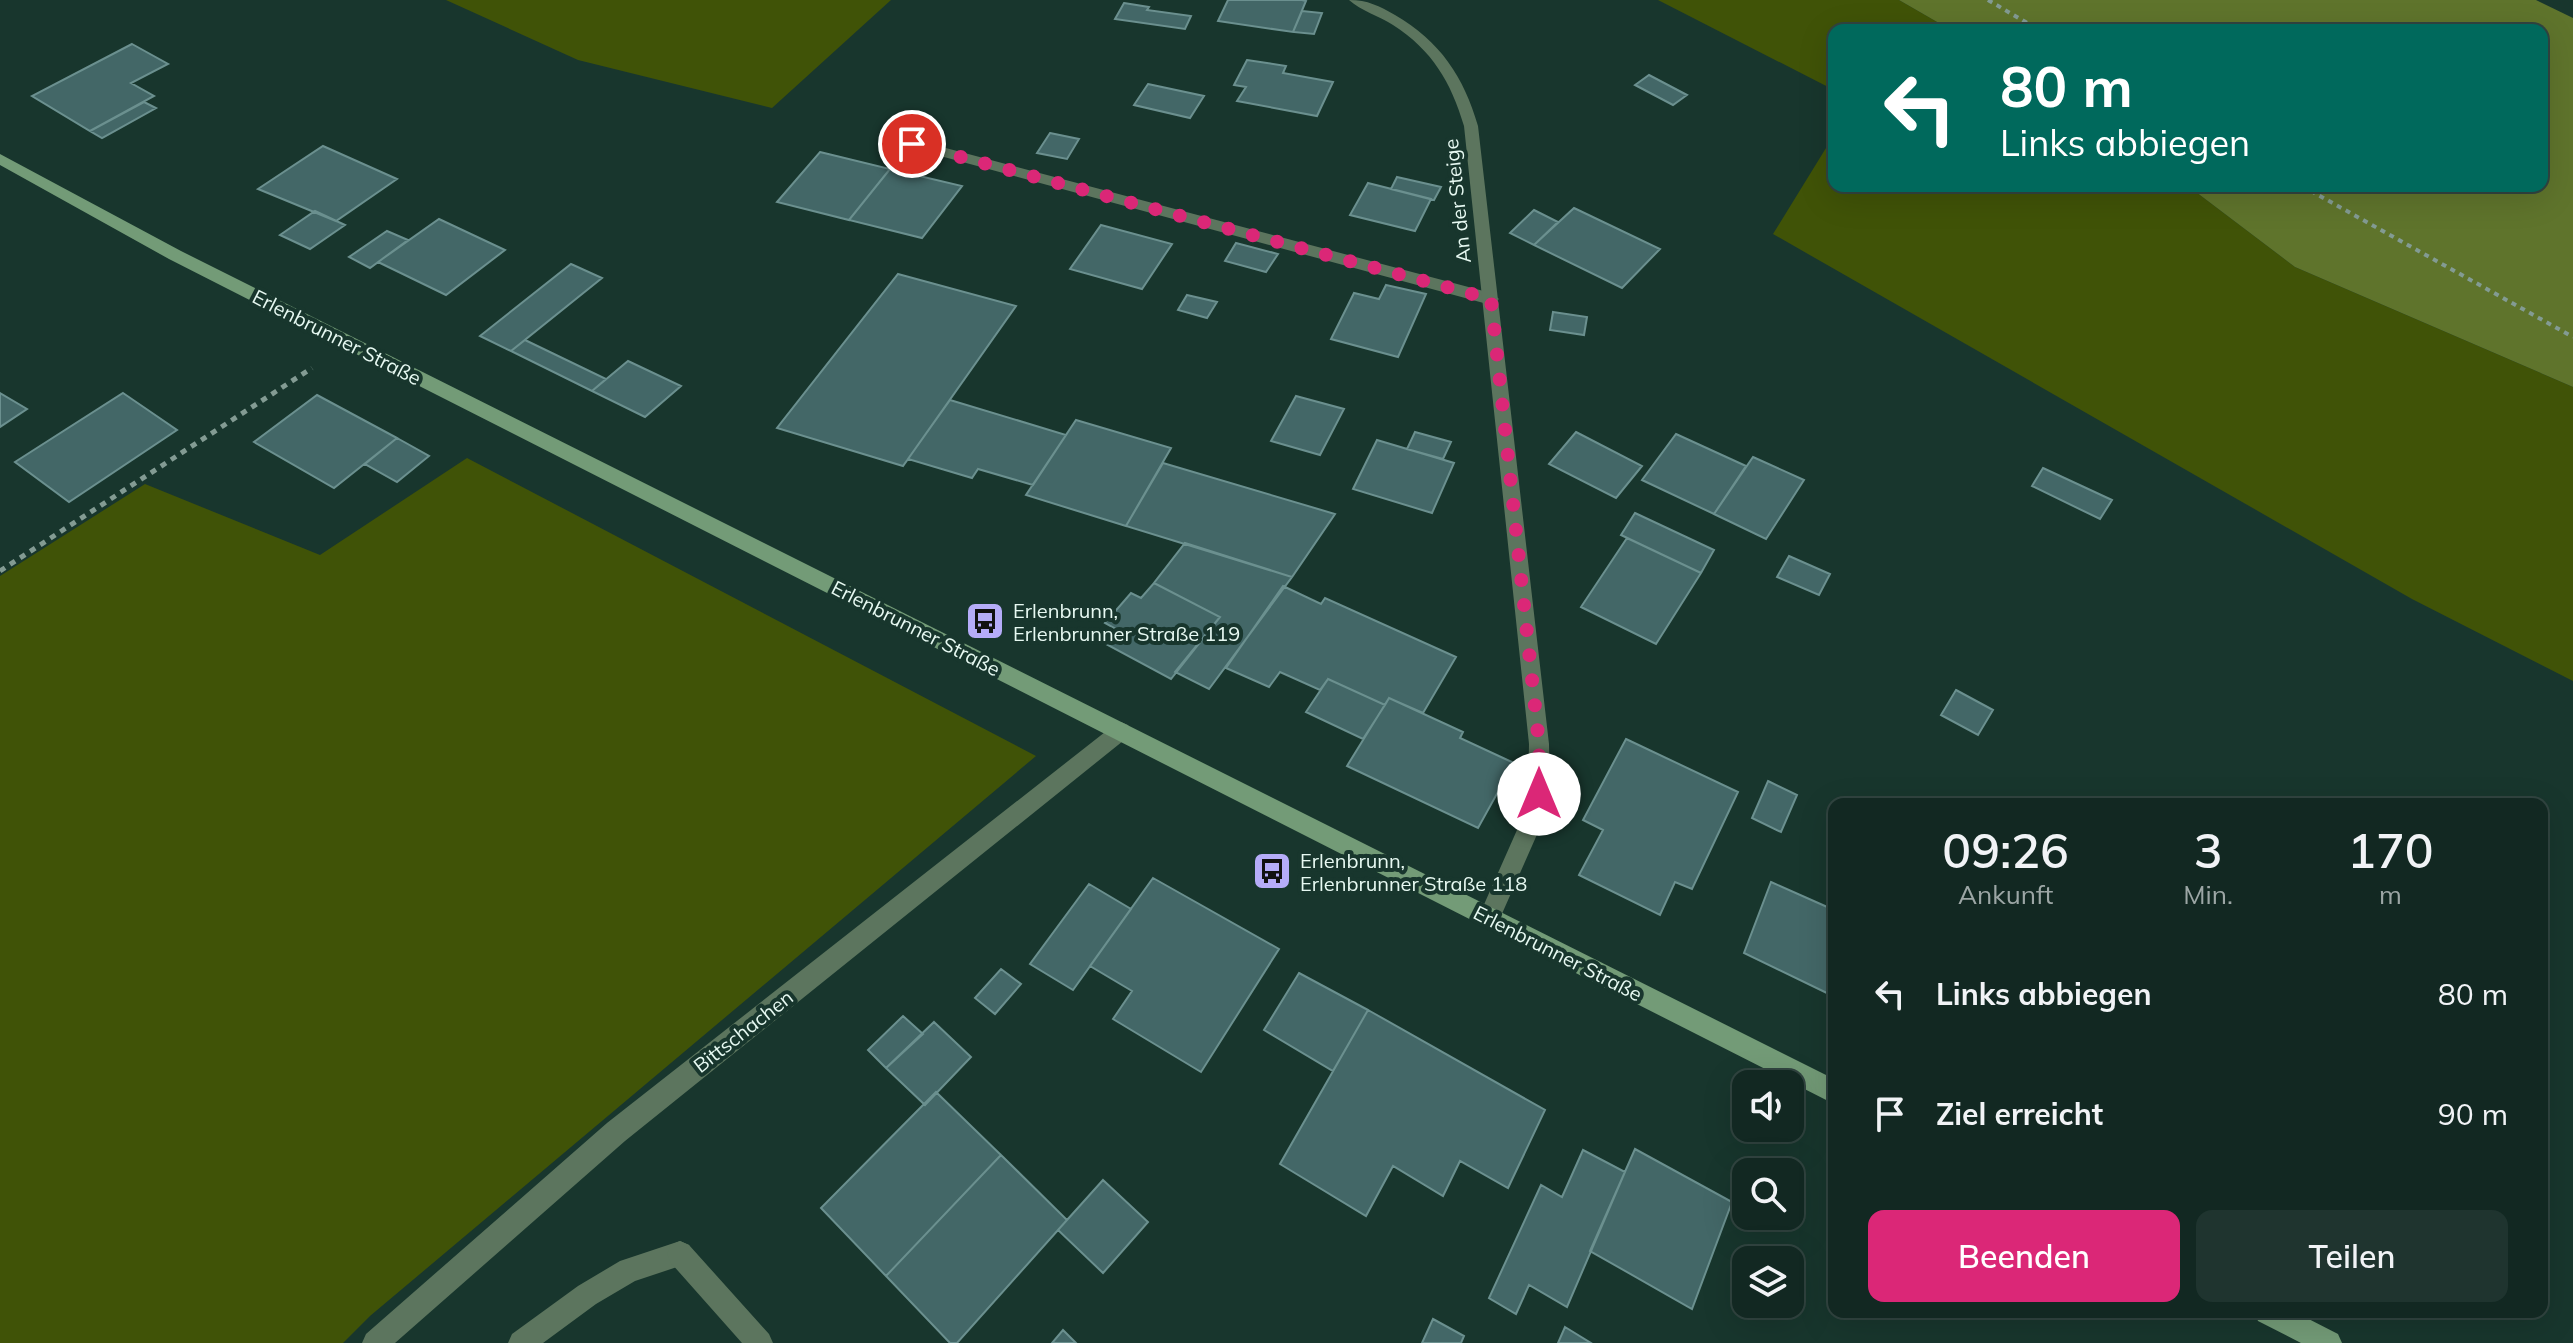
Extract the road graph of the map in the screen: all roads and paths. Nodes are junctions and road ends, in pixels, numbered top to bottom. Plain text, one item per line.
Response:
1 (1356, 0) edge
2 (1988, 0) edge
3 (2029, 24) edge
4 (912, 144) dead end
5 (0, 159) edge
6 (2313, 192) edge
7 (1491, 299) junction
8 (2573, 337) edge
9 (349, 343) junction
10 (0, 571) edge
11 (1121, 731) junction
12 (1489, 918) junction
13 (1828, 1089) edge
14 (2279, 1318) edge
15 (375, 1343) edge
16 (521, 1343) edge
17 (760, 1343) edge
18 (2329, 1343) edge

1 - 7 street, An der Steige
2 - 3 path
4 - 7 street
5 - 9 street, Erlenbrunner Straße
6 - 8 path
7 - 12 street, An der Steige
9 - 10 path
9 - 11 street, Erlenbrunner Straße
11 - 12 street, Erlenbrunner Straße
11 - 15 street, Bittschachen
12 - 13 street, Erlenbrunner Straße
14 - 18 street
16 - 17 street

